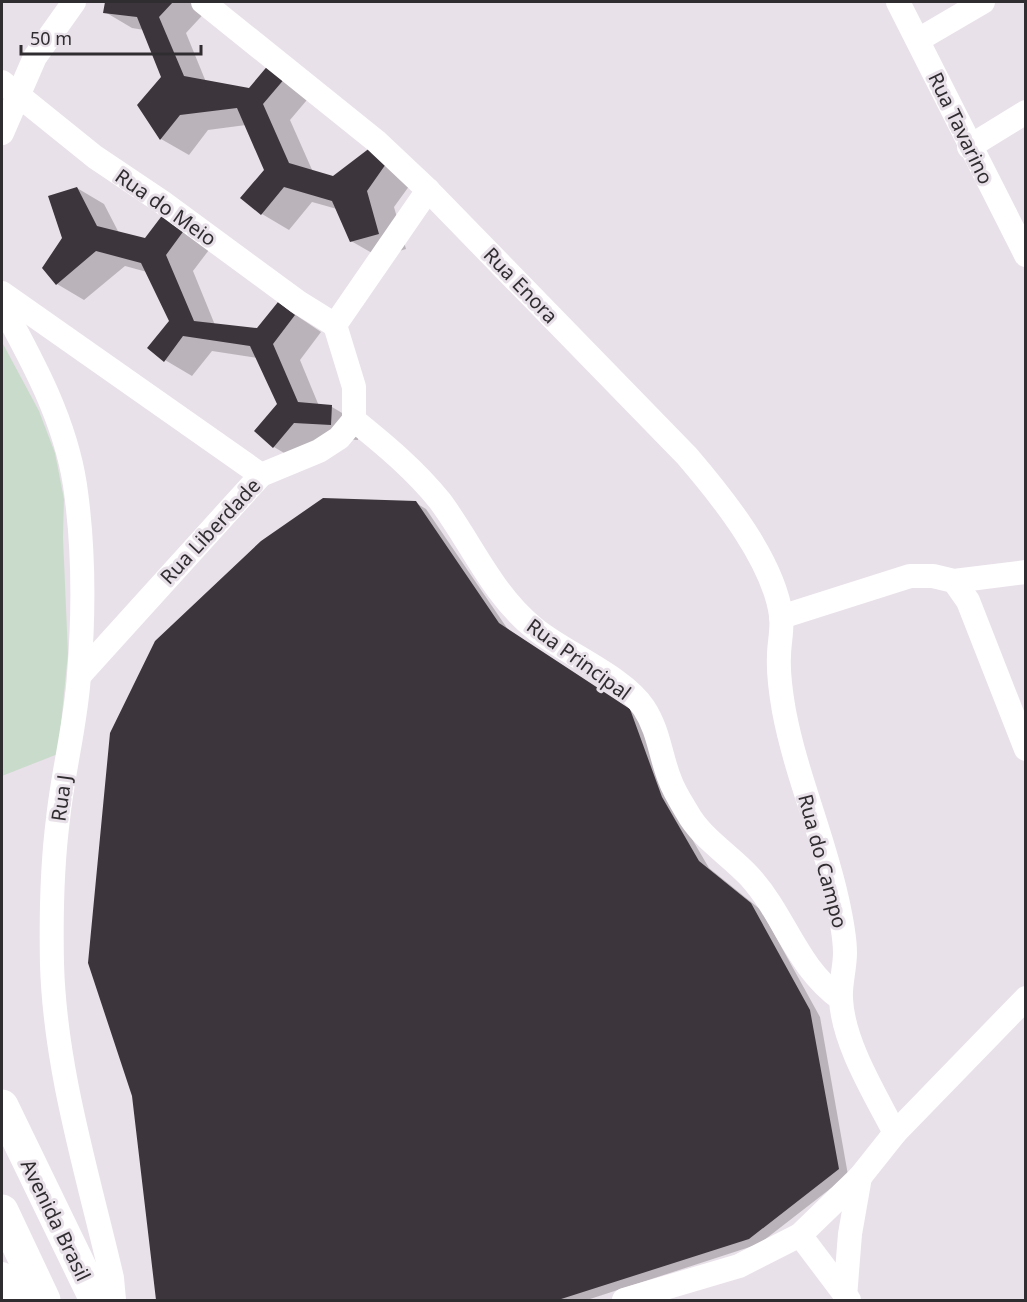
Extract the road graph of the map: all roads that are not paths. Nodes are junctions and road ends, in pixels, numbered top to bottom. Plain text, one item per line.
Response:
1 (74, 2) edge
2 (898, 2) edge
3 (983, 2) edge
4 (218, 5) edge
5 (918, 40) junction
6 (9, 88) edge
7 (1026, 112) edge
8 (2, 133) edge
9 (969, 147) junction
10 (428, 190) junction
11 (1026, 255) edge
12 (2, 293) edge
13 (2, 305) edge
14 (335, 325) junction
15 (354, 420) junction
16 (261, 475) junction
17 (1026, 572) edge
18 (954, 581) junction
19 (781, 617) junction
20 (79, 676) junction
21 (1026, 749) edge
22 (1026, 998) edge
23 (841, 999) junction
24 (2, 1106) edge
25 (895, 1133) junction
26 (860, 1177) junction
27 (2, 1211) edge
28 (800, 1235) junction
29 (2, 1274) edge
30 (847, 1299) edge
31 (14, 1300) edge
32 (44, 1300) edge
33 (96, 1300) edge
34 (114, 1300) edge
35 (624, 1300) edge

1 - 6 street
2 - 5 street, Rua Tavarino
3 - 5 street
4 - 10 street, Rua Enora
5 - 9 street, Rua Tavarino
6 - 8 street
6 - 14 street, Rua do Meio
7 - 9 street
9 - 11 street, Rua Tavarino
10 - 14 street
10 - 19 street, Rua Enora
12 - 16 street
13 - 20 street, Rua J
14 - 15 street
15 - 16 street, Rua Liberdade
15 - 23 street, Rua Principal
16 - 20 street, Rua Liberdade
17 - 18 street
18 - 19 street
18 - 21 street
19 - 23 street, Rua do Campo
20 - 34 street, Rua J
22 - 25 street
23 - 25 street, Rua do Campo
24 - 33 highway, Avenida Brasil
25 - 26 street
26 - 28 street
26 - 30 street
27 - 32 highway
28 - 30 street
28 - 35 street
29 - 31 street

